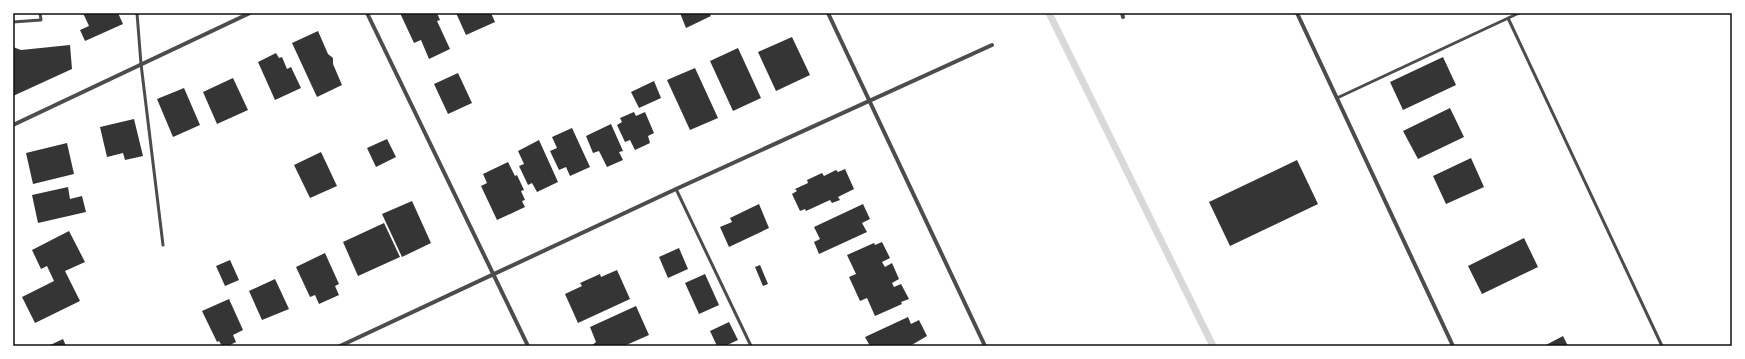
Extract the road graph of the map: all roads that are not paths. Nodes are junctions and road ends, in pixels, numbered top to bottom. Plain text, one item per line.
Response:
1 (40, 13) edge
2 (137, 13) edge
3 (250, 13) edge
4 (367, 13) edge
5 (828, 13) edge
6 (1297, 13) edge
7 (1519, 13) edge
8 (1508, 18) junction
9 (13, 22) edge
10 (992, 45) dead end
11 (141, 64) junction
12 (1337, 98) junction
13 (870, 100) junction
14 (13, 125) edge
15 (676, 189) junction
16 (163, 245) dead end
17 (493, 274) junction
18 (340, 346) edge
19 (528, 346) edge
20 (751, 346) edge
21 (984, 346) edge
22 (1453, 346) edge
23 (1662, 346) edge

1 - 9 lane
2 - 11 lane
3 - 11 street
4 - 17 street
5 - 13 street
6 - 12 street
7 - 8 lane
8 - 12 lane
8 - 23 lane
10 - 13 street
11 - 14 street
11 - 16 lane
12 - 22 street
13 - 15 street
13 - 21 street
15 - 17 street
15 - 20 lane
17 - 18 street
17 - 19 street

